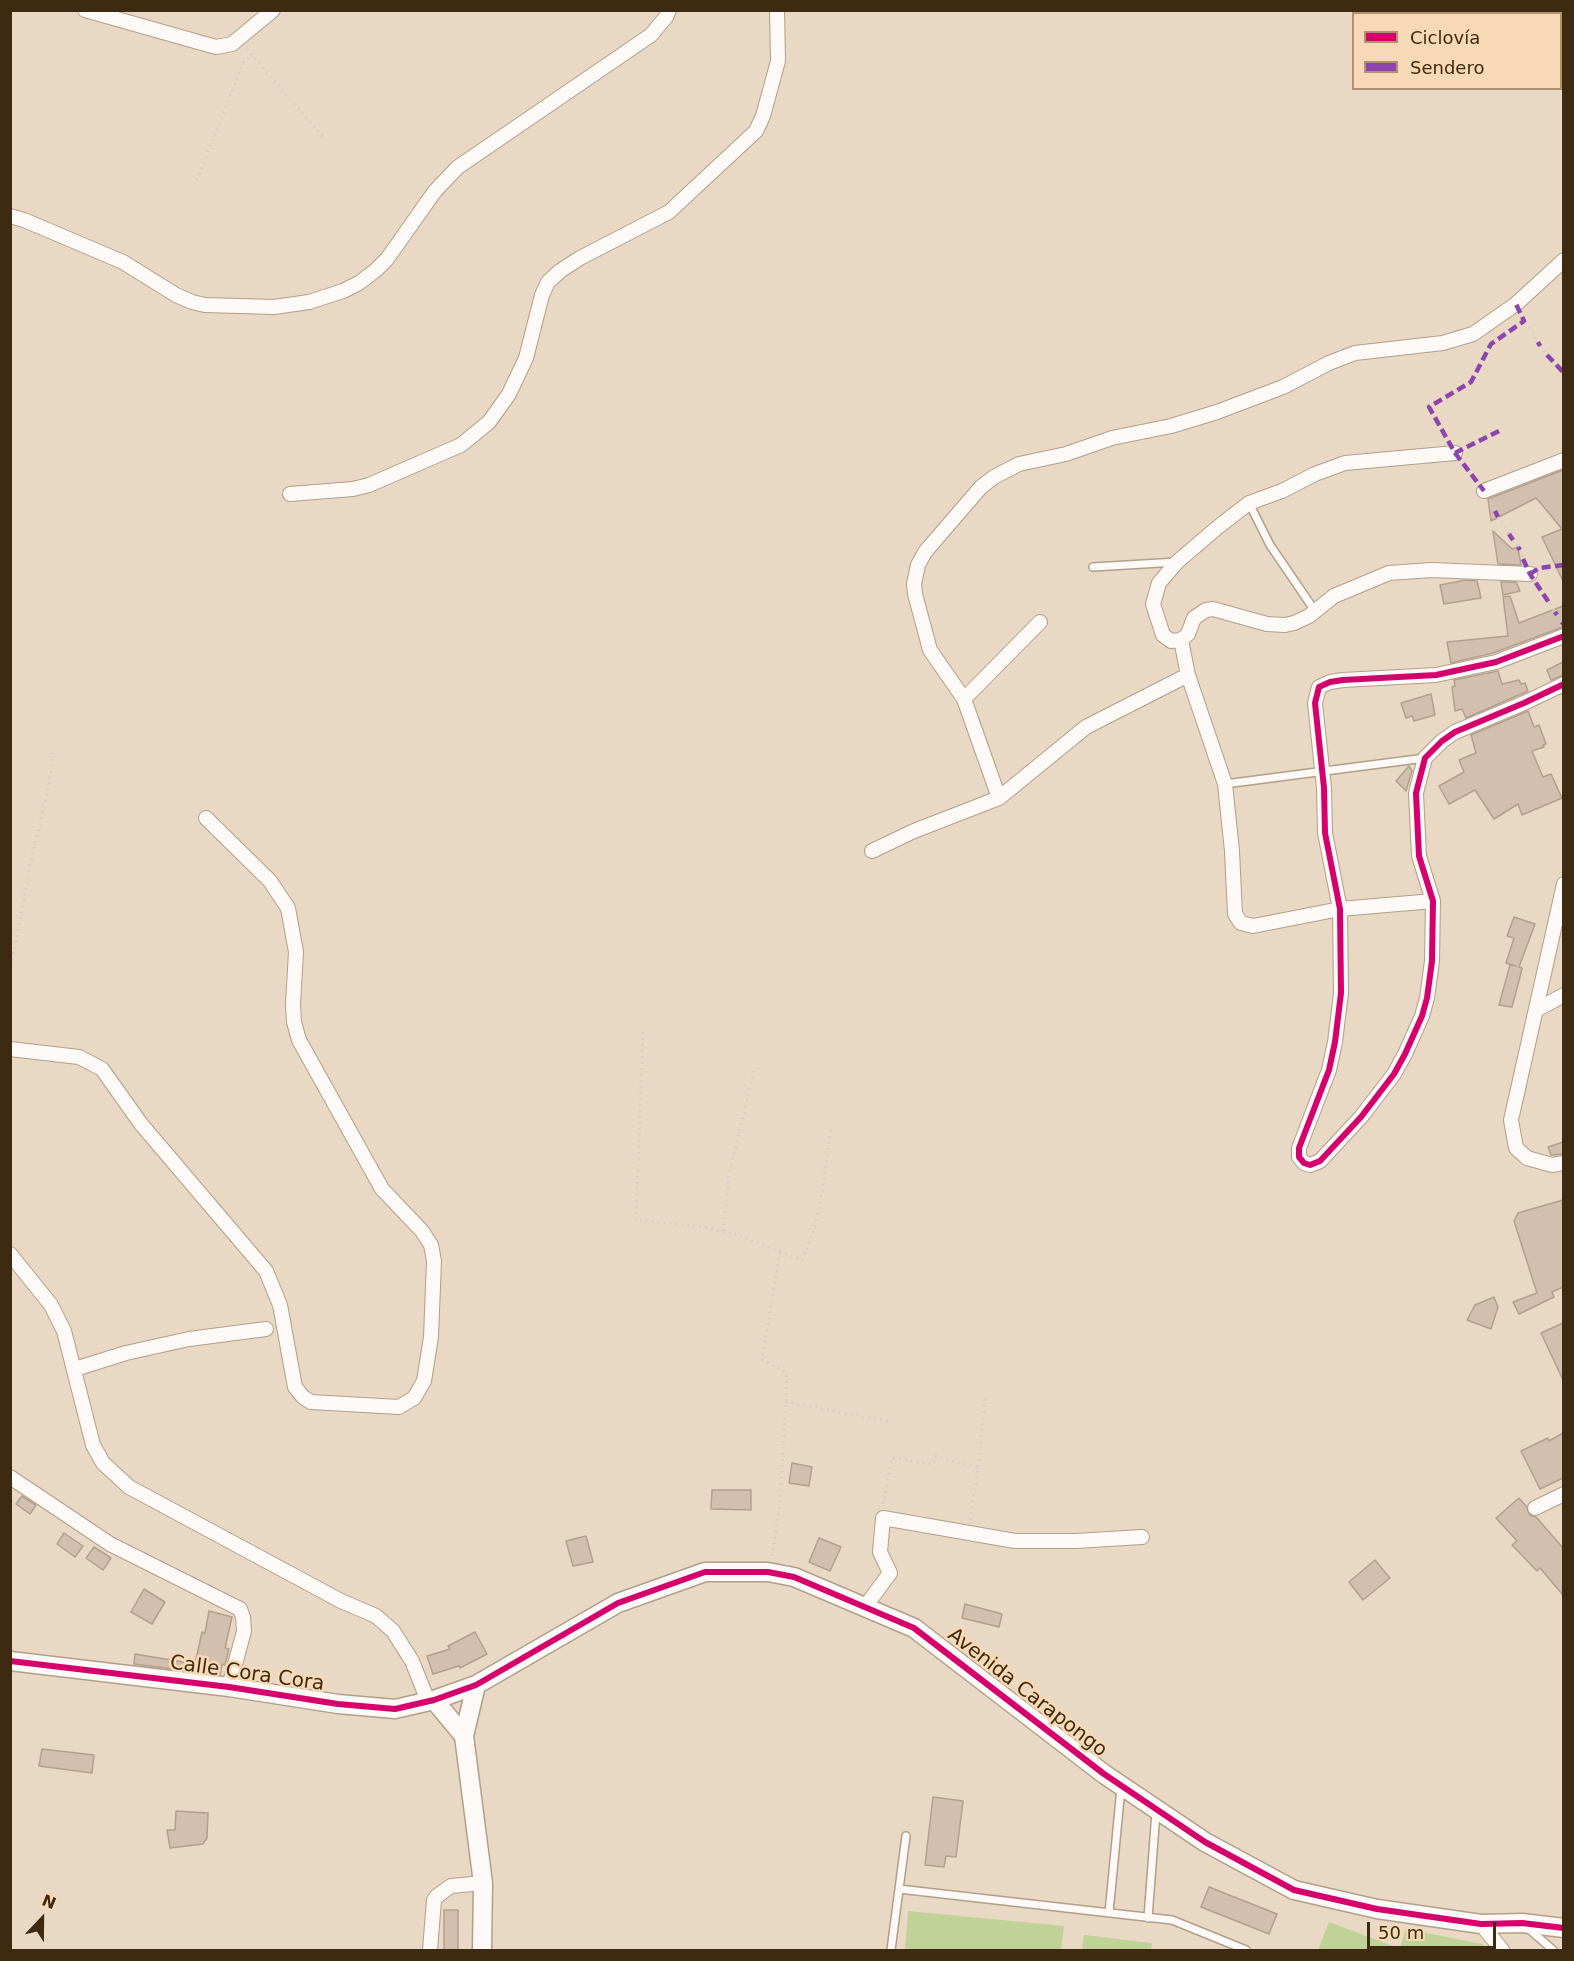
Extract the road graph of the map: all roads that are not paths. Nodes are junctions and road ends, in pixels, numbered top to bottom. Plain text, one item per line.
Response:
1 (85, 10) edge
2 (273, 10) edge
3 (669, 10) edge
4 (777, 10) edge
5 (10, 216) edge
6 (1563, 260) edge
7 (1455, 453) dead end
8 (1563, 460) edge
9 (1484, 491) dead end
10 (290, 494) dead end
11 (1249, 503) junction
12 (1177, 562) junction
13 (1093, 567) dead end
14 (1530, 574) dead end
15 (1316, 611) junction
16 (1040, 622) dead end
17 (1563, 636) edge
18 (1181, 640) junction
19 (1188, 675) junction
20 (1563, 684) edge
21 (964, 699) junction
22 (1425, 759) junction
23 (1323, 771) junction
24 (1225, 784) junction
25 (999, 798) junction
26 (206, 818) dead end
27 (872, 851) dead end
28 (1563, 884) edge
29 (1433, 901) junction
30 (1340, 909) junction
31 (1563, 995) edge
32 (1536, 1010) junction
33 (10, 1050) edge
34 (1563, 1163) edge
35 (10, 1254) edge
36 (266, 1329) dead end
37 (75, 1369) junction
38 (10, 1477) edge
39 (1563, 1494) edge
40 (1535, 1508) dead end
41 (1142, 1537) dead end
42 (865, 1607) junction
43 (10, 1661) edge
44 (476, 1685) junction
45 (229, 1687) junction
46 (431, 1700) junction
47 (464, 1736) junction
48 (1121, 1785) junction
49 (1156, 1809) junction
50 (906, 1836) dead end
51 (483, 1883) junction
52 (899, 1889) junction
53 (1109, 1913) junction
54 (1148, 1917) junction
55 (1522, 1923) junction
56 (1481, 1924) junction
57 (1563, 1928) edge
58 (429, 1950) edge
59 (482, 1950) edge
60 (891, 1950) edge
61 (1246, 1950) edge
62 (1502, 1950) edge
63 (1553, 1950) edge

1 - 2 street
3 - 5 street
4 - 10 street
6 - 21 street
7 - 11 street
8 - 9 street
11 - 12 street
11 - 15 lane
12 - 13 lane
12 - 18 street
14 - 15 street
15 - 18 street
16 - 21 street
17 - 23 street
18 - 19 street
19 - 24 street
19 - 25 street
20 - 22 street
21 - 25 street
22 - 23 lane
22 - 29 street
23 - 24 lane
23 - 30 street
24 - 30 street
25 - 27 street
26 - 33 street
28 - 32 street
29 - 30 street
29 - 30 street
31 - 32 street
32 - 34 street
35 - 37 street
36 - 37 street
37 - 46 street
38 - 45 street
39 - 40 street
41 - 42 street
42 - 44 street, Avenida Carapongo
42 - 48 street, Avenida Carapongo
43 - 45 street, Calle Cora Cora
44 - 46 street, Calle Cora Cora
44 - 47 street
45 - 46 street, Calle Cora Cora
46 - 47 street
47 - 51 street
48 - 49 street, Avenida Carapongo
48 - 53 lane
49 - 54 lane
49 - 56 street, Avenida Carapongo
50 - 52 lane
51 - 58 street
51 - 59 street
52 - 53 lane
52 - 60 lane
53 - 54 lane
54 - 61 lane
55 - 56 street, Avenida Carapongo
55 - 57 street, Avenida Carapongo
55 - 63 lane
56 - 62 street

